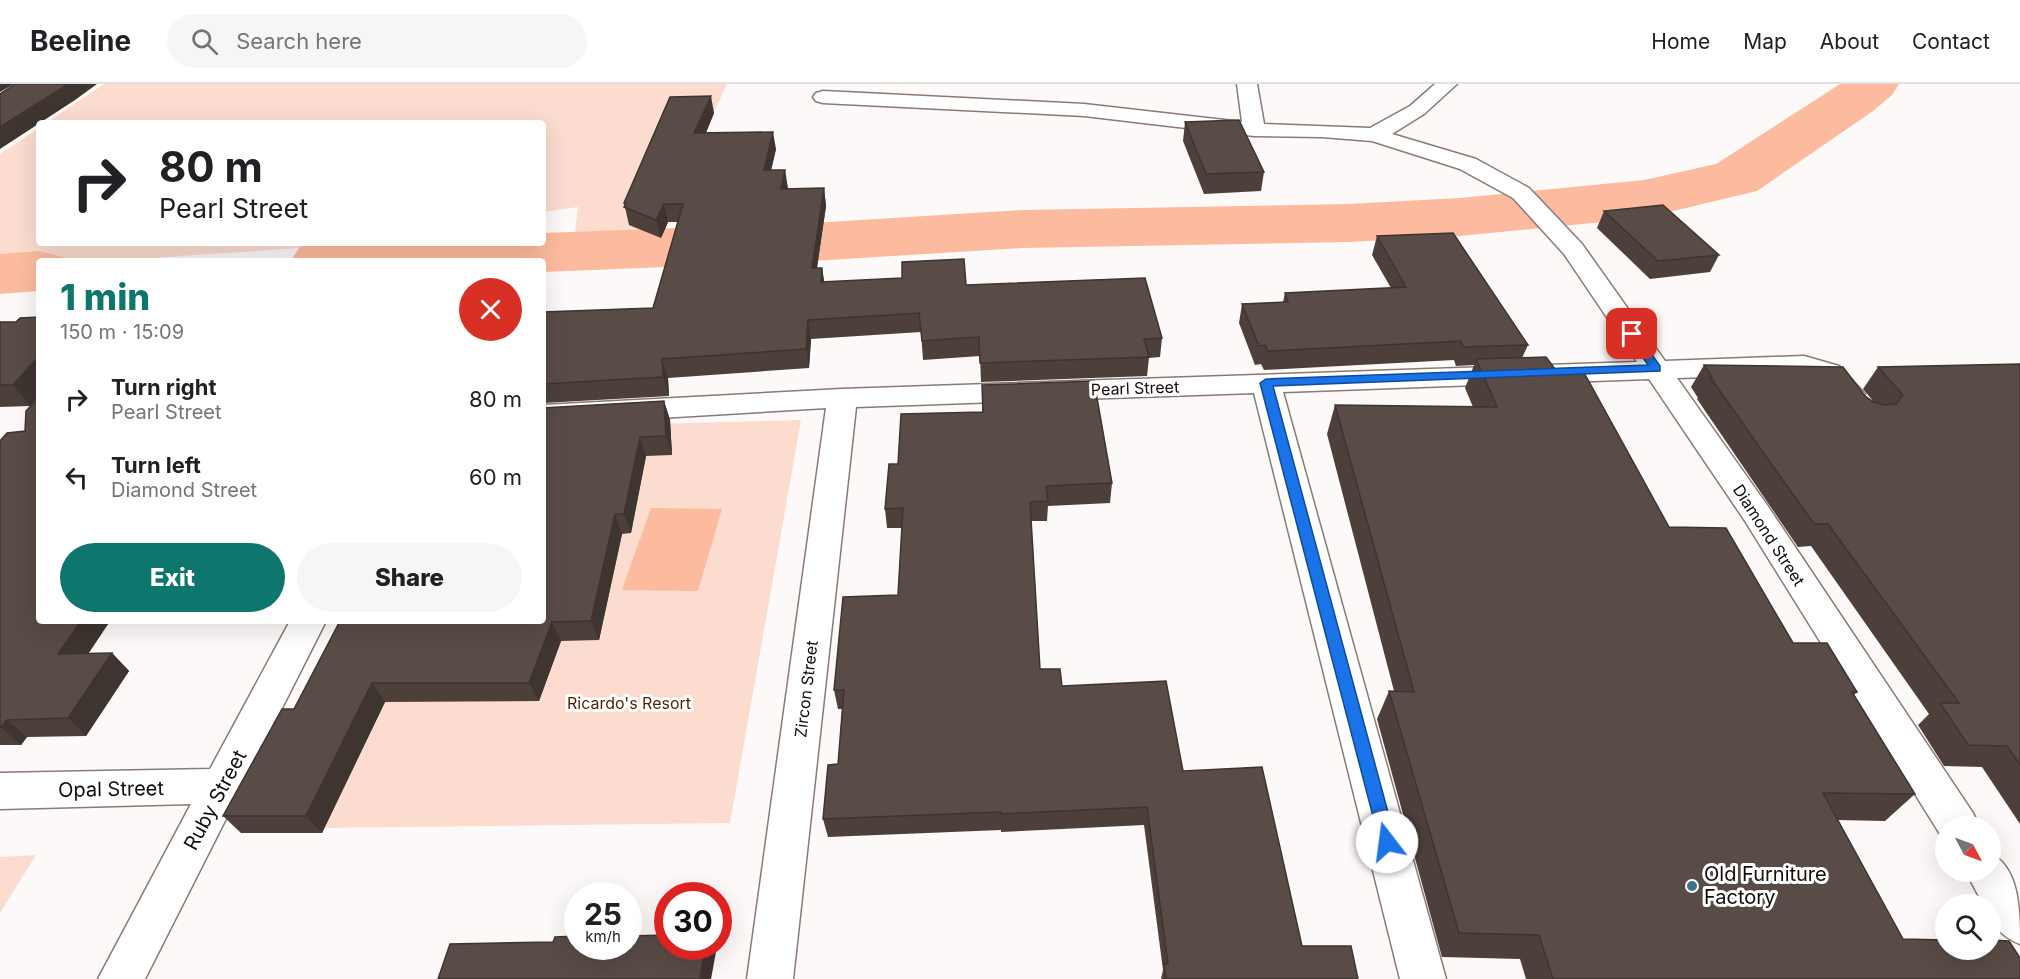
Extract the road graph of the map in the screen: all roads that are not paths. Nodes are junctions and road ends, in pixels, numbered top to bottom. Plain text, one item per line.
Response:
1 (1247, 84) edge
2 (1447, 84) edge
3 (823, 97) dead end
4 (1254, 130) junction
5 (1374, 135) junction
6 (1656, 368) junction
7 (1266, 383) junction
8 (842, 398) junction
9 (546, 415) edge
10 (1869, 417) edge
11 (306, 624) edge
12 (222, 786) junction
13 (0, 791) edge
14 (1952, 816) edge
15 (1993, 882) edge
16 (2020, 923) edge
17 (121, 979) edge
18 (770, 979) edge
19 (1423, 979) edge

1 - 4 street
2 - 5 street
3 - 4 street, Diamond Street
4 - 5 street, Diamond Street
5 - 6 street, Diamond Street
6 - 7 street, Pearl Street
6 - 10 street, Pearl Street
6 - 14 street, Diamond Street
7 - 8 street, Pearl Street
7 - 19 street
8 - 9 street, Pearl Street
8 - 18 street, Zircon Street
11 - 12 street, Ruby Street
12 - 13 street, Opal Street
12 - 17 street, Ruby Street
15 - 16 street

